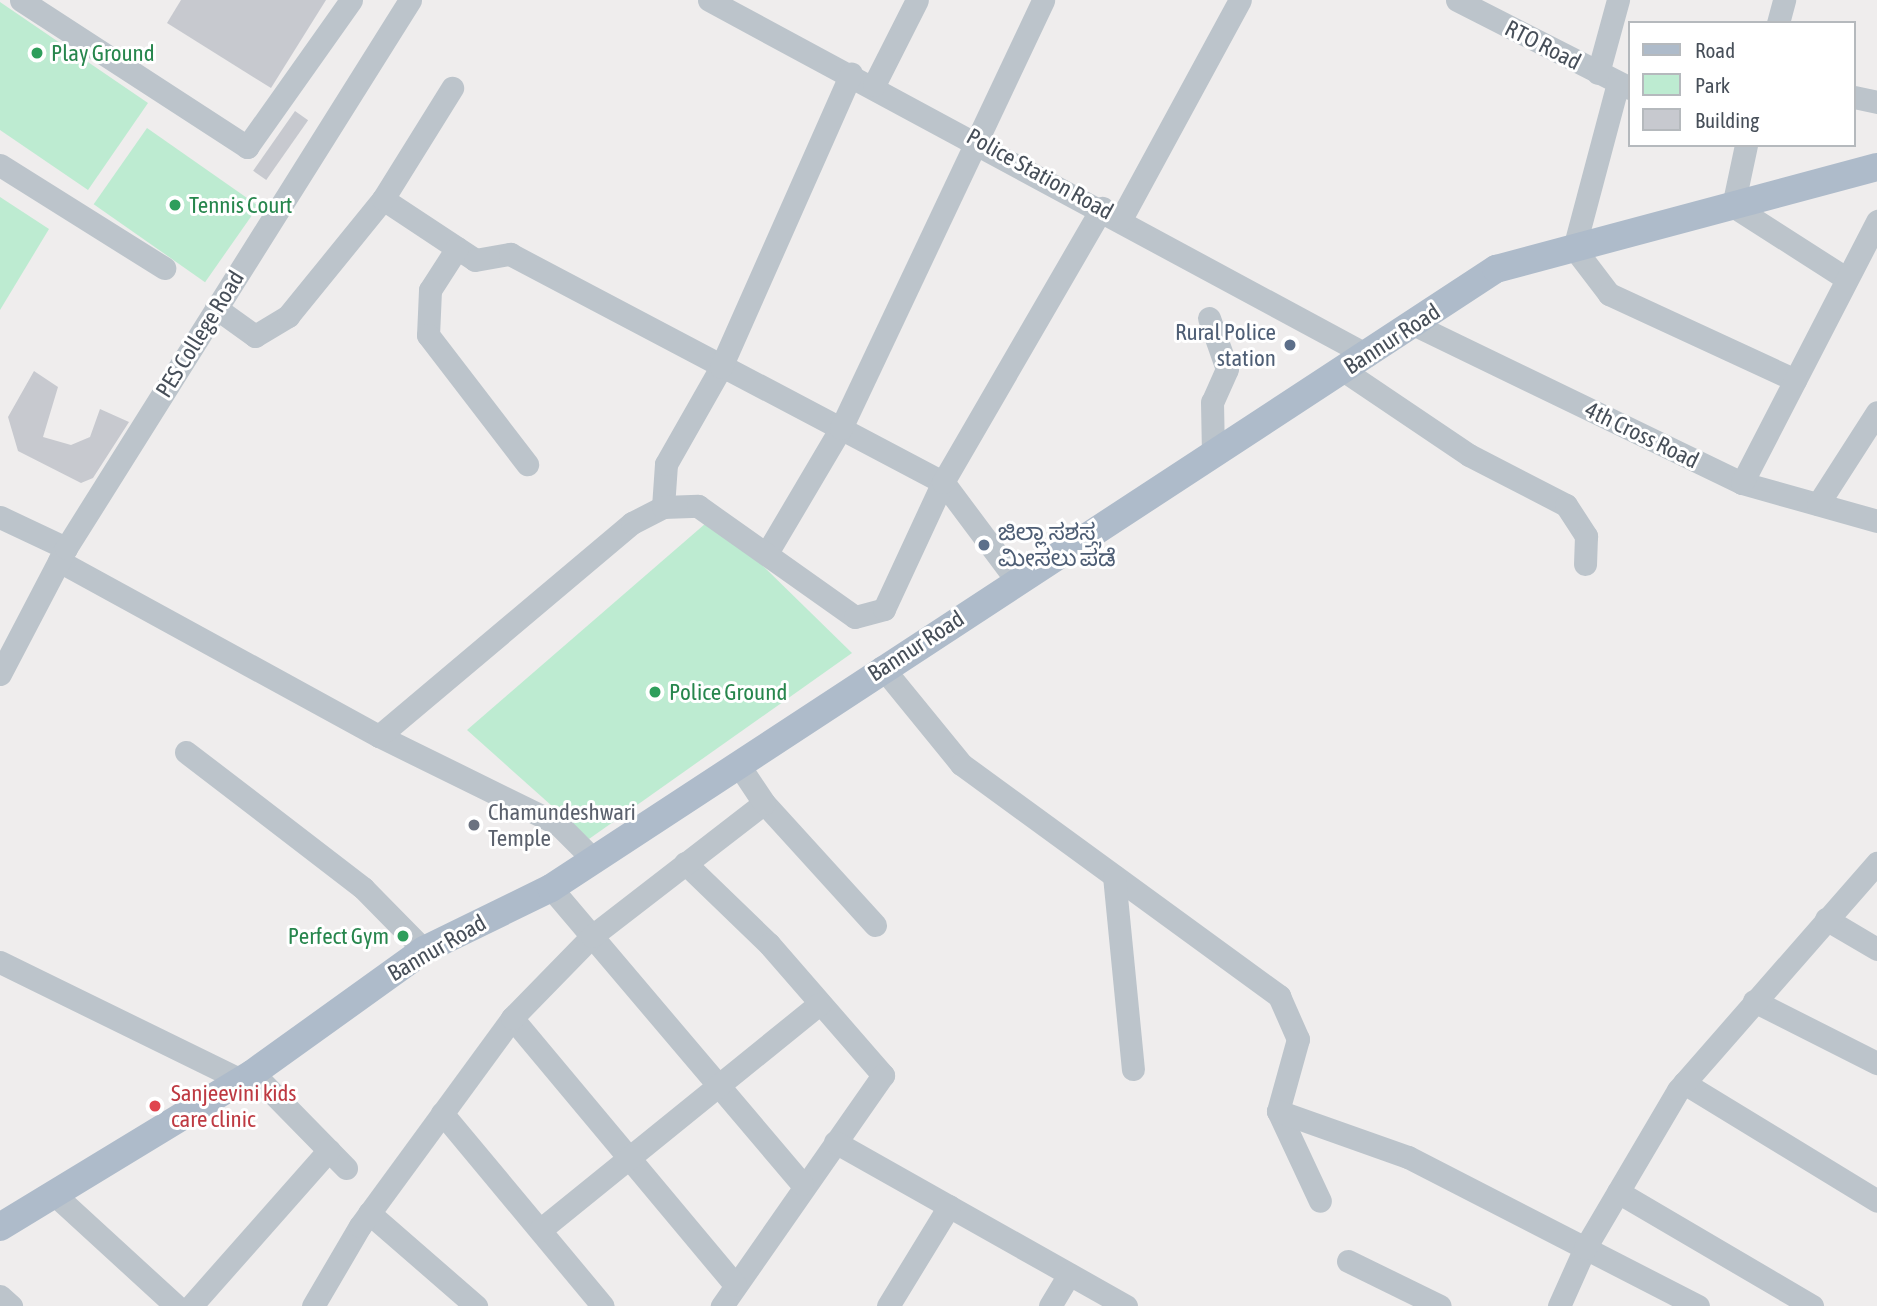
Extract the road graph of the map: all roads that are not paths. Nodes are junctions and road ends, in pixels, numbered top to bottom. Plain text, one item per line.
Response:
1 (21, 0) edge
2 (351, 0) edge
3 (410, 0) edge
4 (709, 0) edge
5 (917, 0) edge
6 (1043, 0) edge
7 (1240, 0) edge
8 (1457, 0) edge
9 (1618, 0) edge
10 (1784, 0) edge
11 (1779, 21) edge
12 (851, 73) junction
13 (1615, 81) edge
14 (874, 85) junction
15 (452, 88) dead end
16 (1856, 97) edge
17 (1877, 102) edge
18 (978, 141) junction
19 (1746, 147) edge
20 (0, 165) edge
21 (1877, 167) edge
22 (383, 199) junction
23 (1733, 206) junction
24 (1112, 213) junction
25 (1877, 221) edge
26 (457, 248) junction
27 (1574, 248) junction
28 (163, 268) dead end
29 (1847, 279) junction
30 (216, 309) junction
31 (1209, 318) dead end
32 (1415, 325) junction
33 (1367, 355) junction
34 (721, 367) junction
35 (1343, 370) junction
36 (1795, 380) junction
37 (1877, 412) edge
38 (841, 428) junction
39 (1213, 455) junction
40 (527, 464) dead end
41 (943, 482) junction
42 (1742, 483) junction
43 (1818, 504) junction
44 (663, 507) junction
45 (0, 517) edge
46 (1877, 521) edge
47 (767, 553) junction
48 (62, 554) junction
49 (1585, 564) dead end
50 (1017, 581) junction
51 (882, 667) junction
52 (0, 674) edge
53 (379, 736) junction
54 (186, 752) dead end
55 (738, 764) junction
56 (764, 803) junction
57 (594, 860) junction
58 (685, 863) junction
59 (1877, 863) edge
60 (1114, 876) junction
61 (551, 888) junction
62 (1826, 919) junction
63 (875, 925) dead end
64 (592, 936) junction
65 (1877, 949) edge
66 (424, 950) junction
67 (0, 962) edge
68 (1754, 1001) junction
69 (820, 1003) junction
70 (512, 1018) junction
71 (1877, 1063) edge
72 (1133, 1069) dead end
73 (247, 1076) junction
74 (719, 1082) junction
75 (1685, 1083) junction
76 (1278, 1111) junction
77 (442, 1113) junction
78 (835, 1142) junction
79 (329, 1150) junction
80 (629, 1158) junction
81 (346, 1168) dead end
82 (802, 1184) junction
83 (1618, 1192) junction
84 (55, 1195) junction
85 (1877, 1200) edge
86 (1320, 1201) dead end
87 (948, 1206) junction
88 (369, 1213) junction
89 (0, 1227) edge
90 (540, 1230) junction
91 (1585, 1248) junction
92 (1348, 1261) dead end
93 (1069, 1274) junction
94 (735, 1285) junction
95 (0, 1296) edge
96 (317, 1304) edge
97 (11, 1306) edge
98 (176, 1306) edge
99 (191, 1306) edge
100 (476, 1306) edge
101 (603, 1306) edge
102 (722, 1306) edge
103 (888, 1306) edge
104 (1049, 1306) edge
105 (1126, 1306) edge
106 (1440, 1306) edge
107 (1559, 1306) edge
108 (1698, 1306) edge
109 (1812, 1306) edge

1 - 2 street
3 - 30 street, PES College Road
4 - 12 street, Police Station Road
5 - 14 street
6 - 18 street
7 - 24 street
8 - 13 street, RTO Road
9 - 13 street
10 - 11 street
12 - 14 street, Police Station Road
12 - 34 street
13 - 27 street
14 - 18 street, Police Station Road
15 - 22 street
16 - 17 street
18 - 24 street, Police Station Road
18 - 38 street
19 - 23 street
20 - 28 street
21 - 23 main road, Bannur Road
22 - 26 street
22 - 30 street
23 - 27 main road, Bannur Road
23 - 29 street
24 - 33 street, Police Station Road
24 - 41 street
25 - 29 street
26 - 34 street
26 - 40 street
27 - 32 main road, Bannur Road
27 - 36 street
29 - 36 street
30 - 48 street, PES College Road
31 - 39 street
32 - 33 main road, Bannur Road
32 - 42 street, 4th Cross Road
33 - 35 main road, Bannur Road
34 - 38 street
34 - 44 street
35 - 39 main road, Bannur Road
35 - 49 street
36 - 42 street
37 - 43 street
38 - 41 street
38 - 47 street
39 - 50 main road, Bannur Road
41 - 47 street
41 - 50 street
42 - 43 street, 4th Cross Road
43 - 46 street, 4th Cross Road
44 - 47 street
44 - 53 street
45 - 48 street
48 - 52 street, PES College Road
48 - 53 street
50 - 51 main road, Bannur Road
51 - 55 main road, Bannur Road
51 - 60 street
53 - 57 street
54 - 66 street
55 - 56 street
55 - 57 main road, Bannur Road
56 - 58 street
56 - 63 street
57 - 61 main road, Bannur Road
58 - 64 street
58 - 69 street
59 - 62 street
60 - 72 street
60 - 76 street
61 - 64 street
61 - 66 main road, Bannur Road
62 - 65 street
62 - 68 street
64 - 70 street
64 - 74 street
66 - 73 main road, Bannur Road
67 - 73 street
68 - 71 street
68 - 75 street
69 - 74 street
69 - 78 street
70 - 77 street
70 - 80 street
73 - 79 street
73 - 84 main road, Bannur Road
74 - 80 street
74 - 82 street
75 - 83 street
75 - 85 street
76 - 86 street
76 - 91 street
77 - 88 street
77 - 90 street
78 - 82 street
78 - 87 street
79 - 81 street
79 - 99 street
80 - 90 street
80 - 94 street
82 - 94 street
83 - 91 street
83 - 109 street
84 - 89 main road, Bannur Road
84 - 98 street
87 - 93 street
87 - 103 street
88 - 96 street
88 - 100 street
90 - 101 street
91 - 107 street
91 - 108 street
92 - 106 street
93 - 104 street
93 - 105 street
94 - 102 street
95 - 97 street

